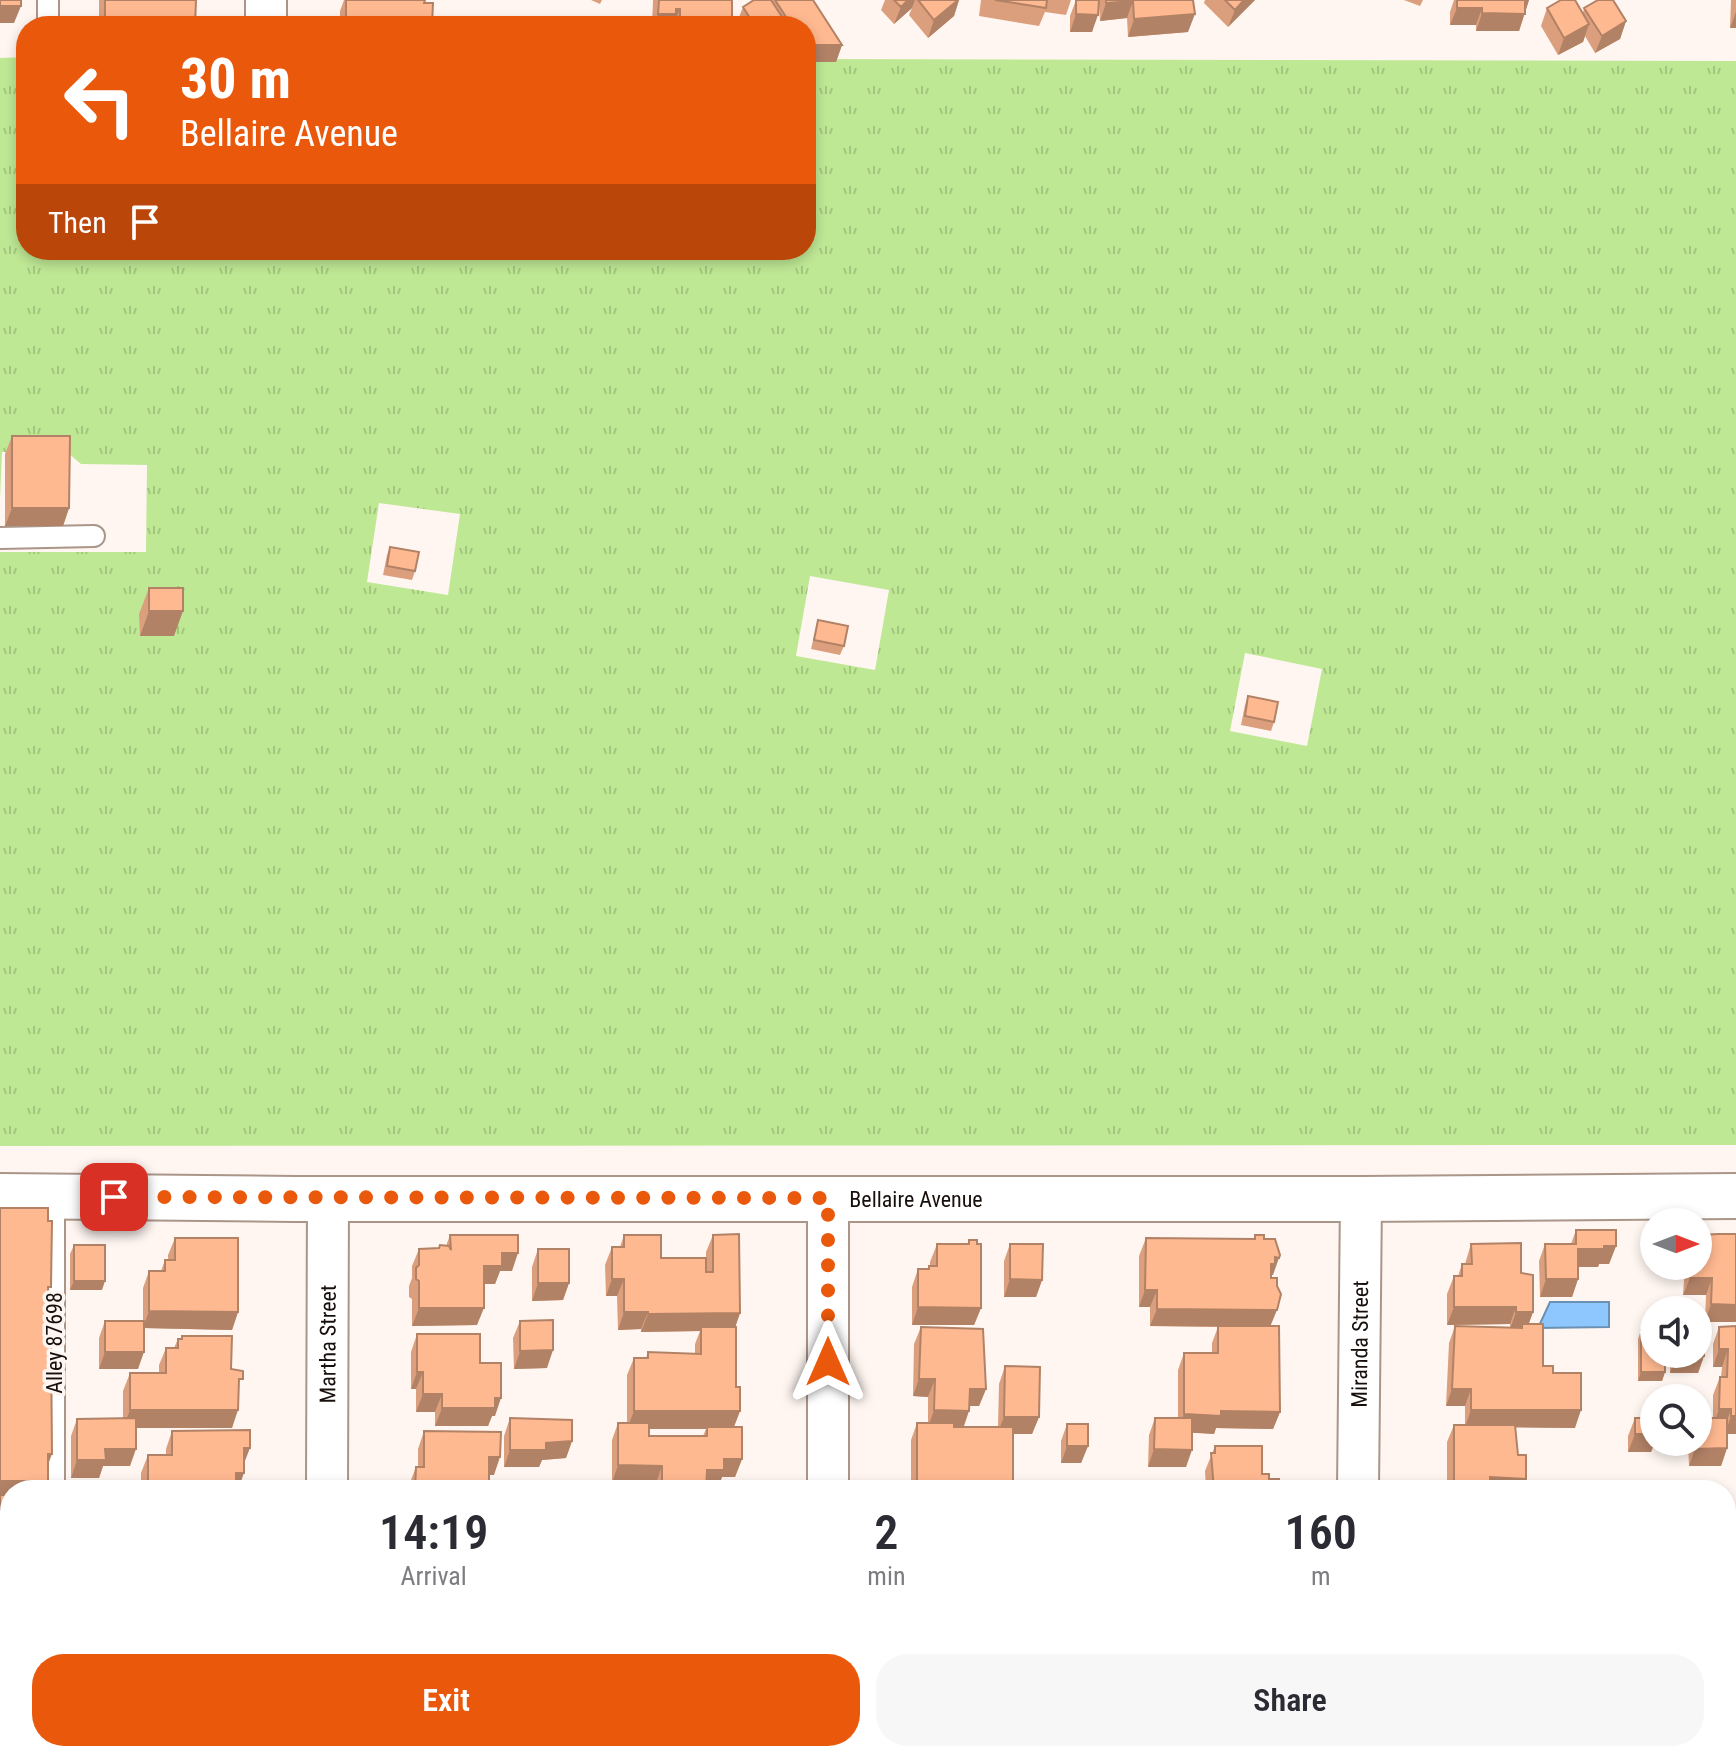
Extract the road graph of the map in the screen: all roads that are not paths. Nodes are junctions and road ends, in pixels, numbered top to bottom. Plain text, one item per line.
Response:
1 (94, 536) dead end
2 (0, 538) edge
3 (0, 1196) edge
4 (54, 1196) junction
5 (1736, 1196) edge
6 (828, 1198) junction
7 (328, 1199) junction
8 (1361, 1199) junction
9 (54, 1480) edge
10 (327, 1480) edge
11 (828, 1480) edge
12 (1358, 1480) edge

1 - 2 lane
3 - 4 street, Bellaire Avenue
4 - 7 street, Bellaire Avenue
4 - 9 lane, Alley 87698
5 - 8 street, Bellaire Avenue
6 - 7 street, Bellaire Avenue
6 - 8 street, Bellaire Avenue
6 - 11 street
7 - 10 street, Martha Street
8 - 12 street, Miranda Street

